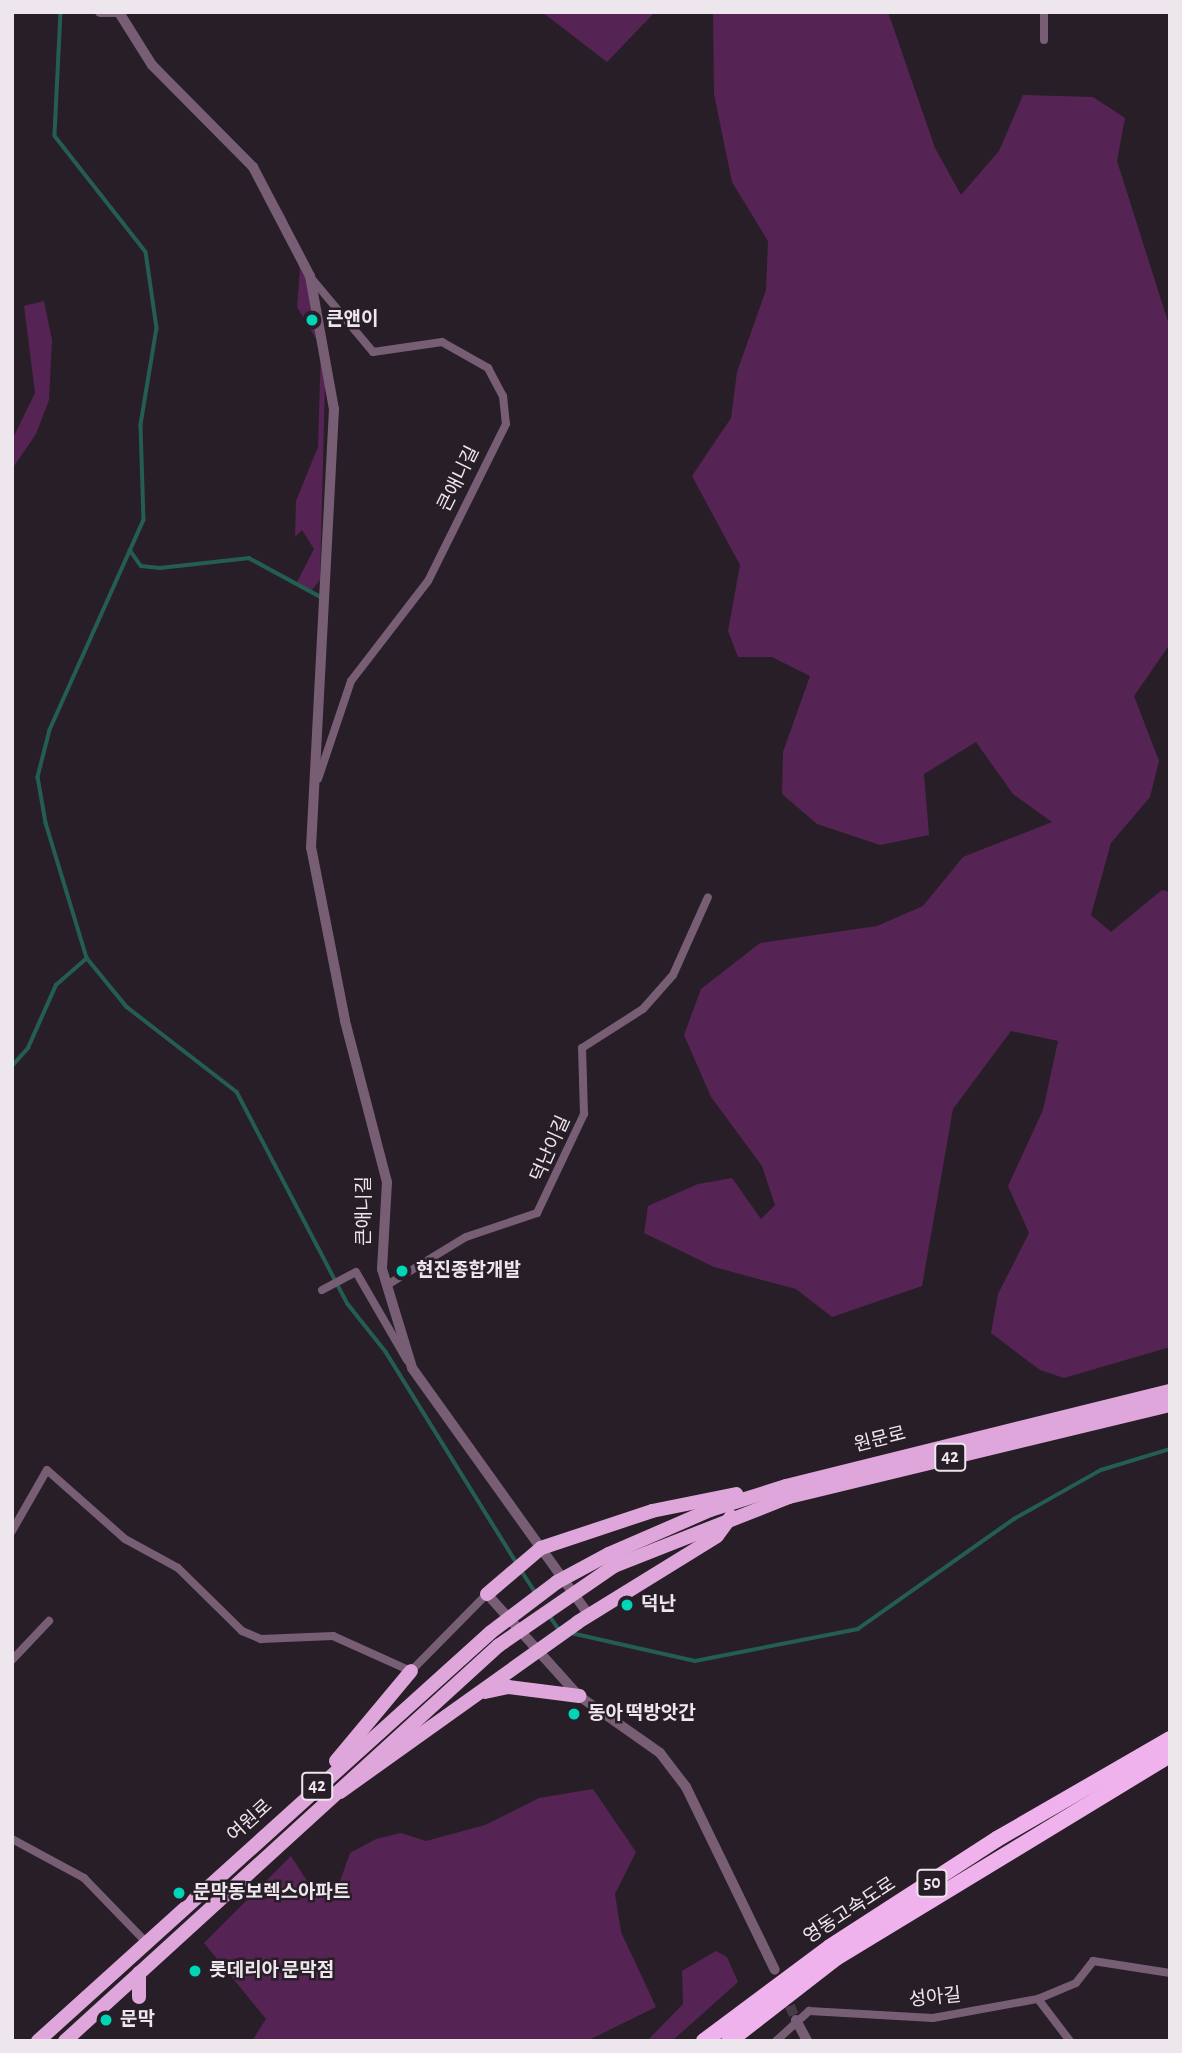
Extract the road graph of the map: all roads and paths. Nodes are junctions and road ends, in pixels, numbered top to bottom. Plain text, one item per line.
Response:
1 (100, 12) edge
2 (1044, 12) edge
3 (121, 13) edge
4 (1044, 40) dead end
5 (310, 276) junction
6 (313, 794) junction
7 (708, 897) dead end
8 (387, 1285) junction
9 (325, 1288) dead end
10 (412, 1368) junction
11 (1170, 1391) edge
12 (1170, 1405) edge
13 (786, 1486) junction
14 (732, 1516) junction
15 (12, 1531) edge
16 (536, 1552) junction
17 (612, 1560) junction
18 (487, 1594) junction
19 (583, 1618) junction
20 (49, 1621) dead end
21 (536, 1651) junction
22 (12, 1660) edge
23 (411, 1671) junction
24 (477, 1694) junction
25 (579, 1696) junction
26 (1170, 1740) edge
27 (1170, 1755) edge
28 (319, 1784) junction
29 (328, 1798) junction
30 (12, 1839) edge
31 (146, 1942) junction
32 (158, 1954) junction
33 (775, 1970) dead end
34 (139, 1973) junction
35 (1170, 1973) edge
36 (139, 1997) dead end
37 (1038, 1999) junction
38 (796, 2020) junction
39 (38, 2041) edge
40 (65, 2041) edge
41 (704, 2041) edge
42 (729, 2041) edge
43 (776, 2041) edge
44 (807, 2041) edge
45 (1070, 2041) edge

1 - 3 street
2 - 4 street
3 - 5 street, 큰애니길
5 - 6 street, 큰애니길
5 - 6 street, 큰애니길
6 - 8 street, 큰애니길
7 - 8 street, 덕난이길
8 - 10 street, 큰애니길
9 - 10 street
10 - 16 street, 큰애니길
11 - 13 highway, 원문로 / 42
12 - 14 highway, 원문로 / 42
13 - 16 highway
13 - 17 highway, 원문로 / 42
14 - 17 highway, 원문로 / 42
14 - 19 highway
15 - 23 street
16 - 18 highway
16 - 19 street, 큰애니길
17 - 28 highway, 여원로 / 42, bridge
17 - 29 highway, 여원로 / 42, bridge
18 - 21 street
18 - 23 street
19 - 21 highway
20 - 22 street
21 - 24 highway
21 - 25 street
23 - 28 highway
24 - 25 highway
24 - 29 highway
25 - 33 street
26 - 41 highway, 영동고속도로 / 50
27 - 42 highway, 영동고속도로 / 50
28 - 31 highway, 여원로 / 42
29 - 32 highway, 여원로 / 42
30 - 31 street
31 - 32 highway
31 - 39 highway, 여원로 / 42
32 - 34 highway, 여원로 / 42
34 - 36 highway
34 - 40 highway, 여원로 / 42
35 - 37 street, 성아길
37 - 38 street, 성아길
37 - 45 street
38 - 43 street
38 - 44 street

